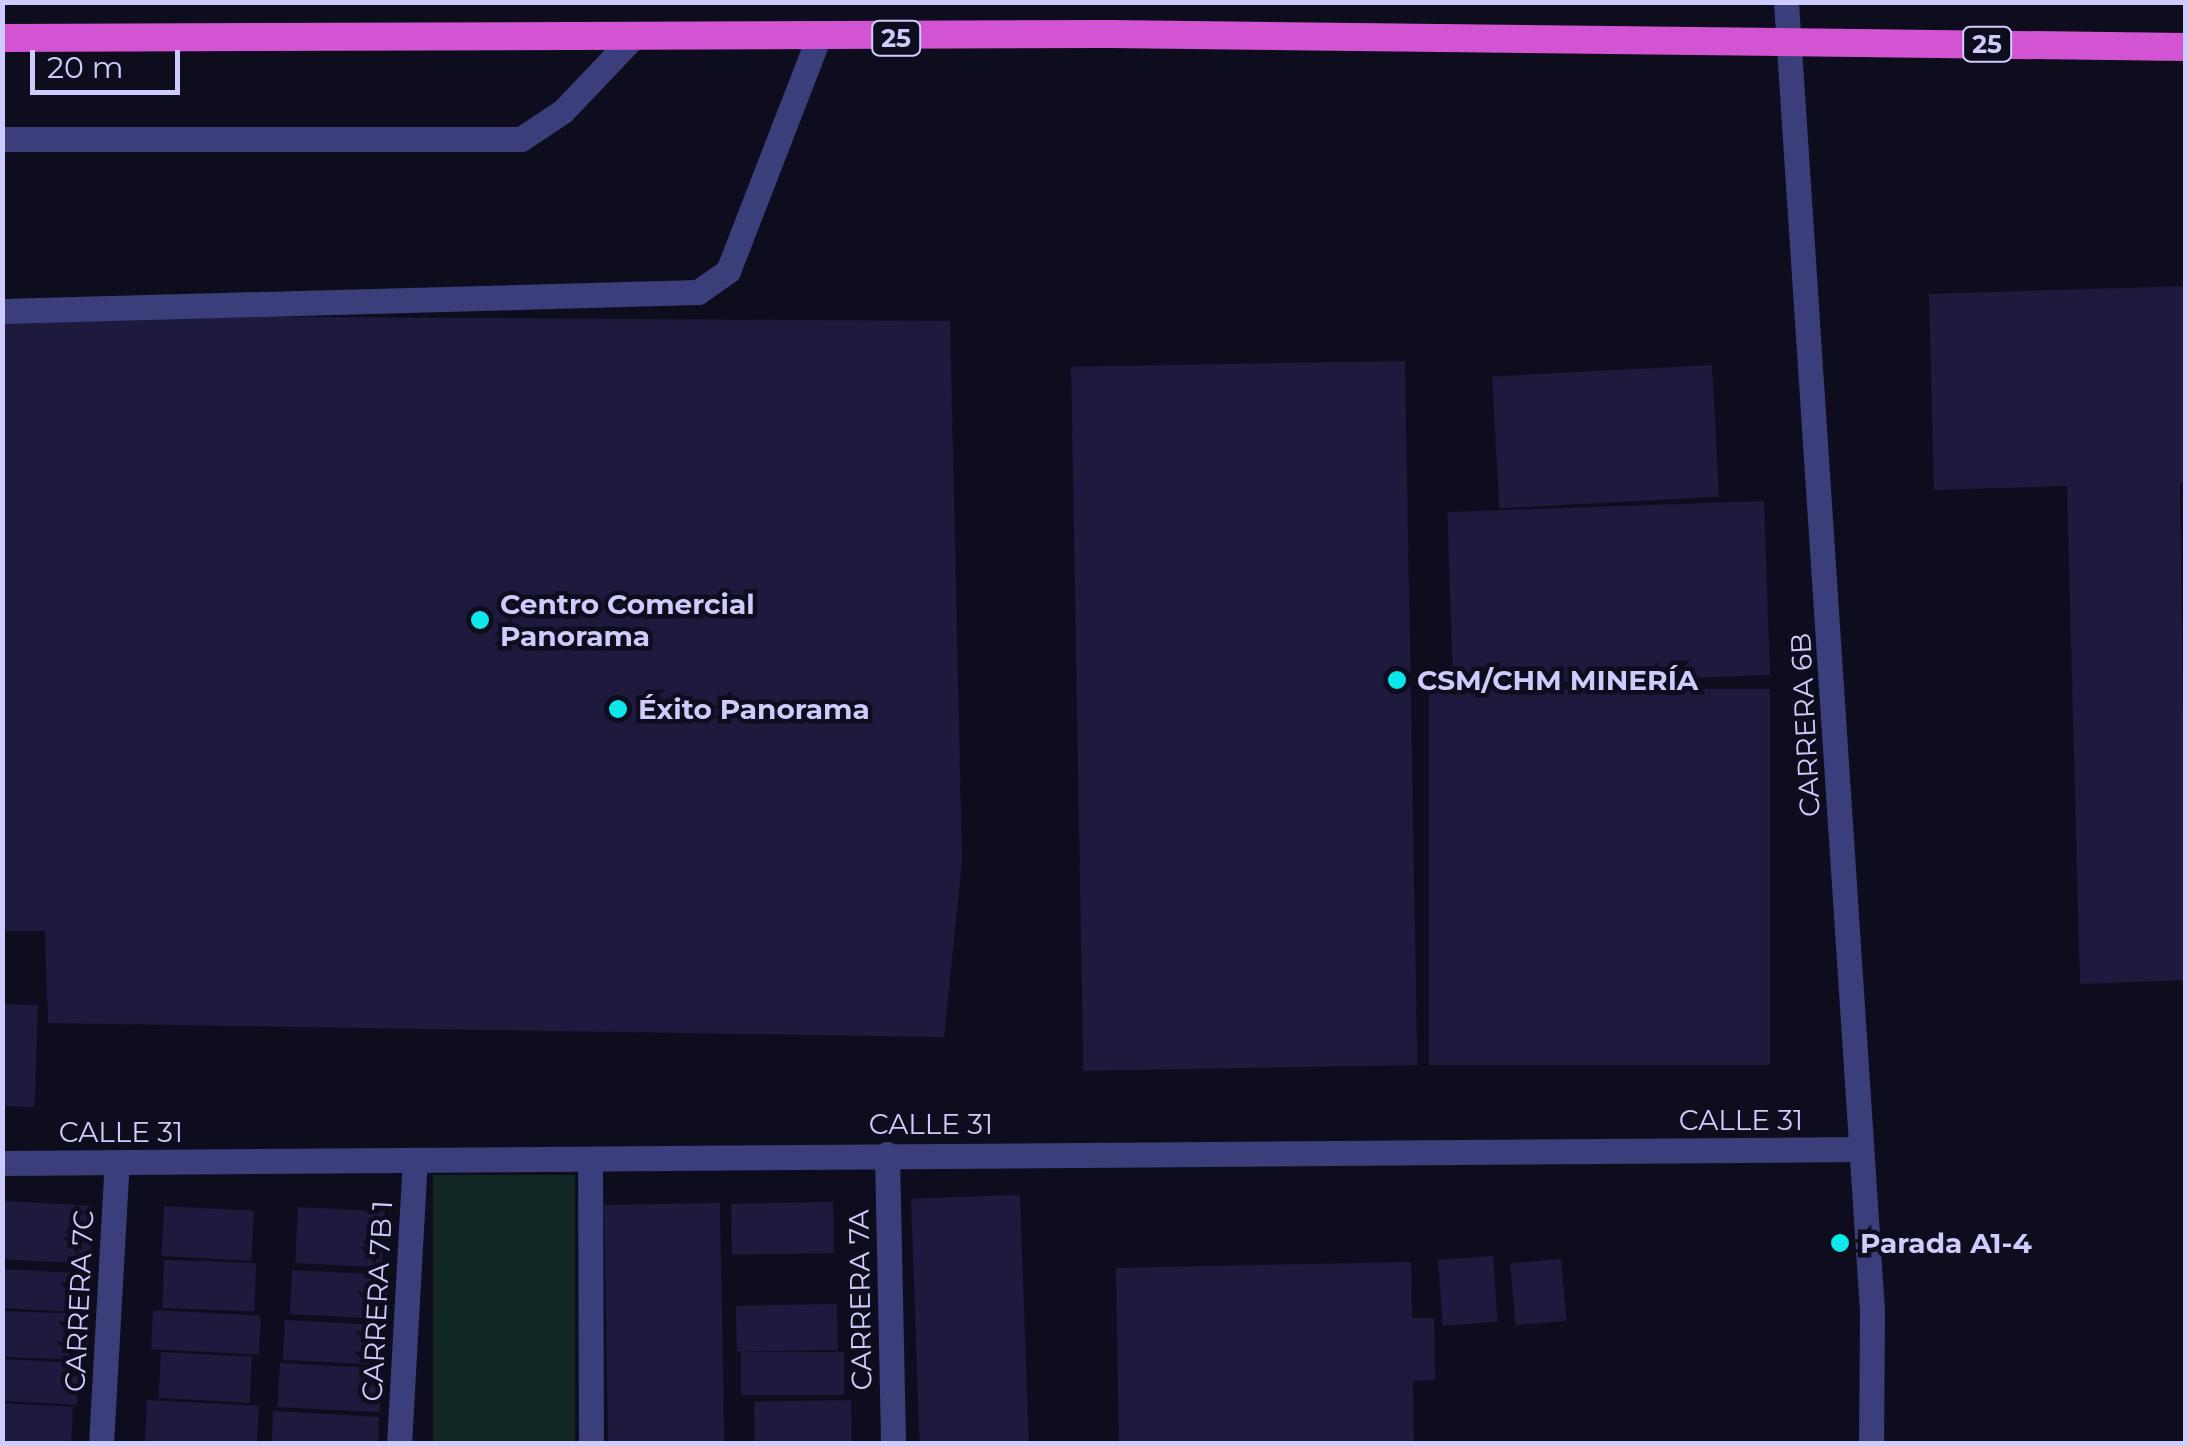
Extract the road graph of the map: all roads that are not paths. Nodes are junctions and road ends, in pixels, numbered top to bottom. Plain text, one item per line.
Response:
1 (1786, 2) edge
2 (635, 35) junction
3 (2, 38) edge
4 (818, 39) junction
5 (1789, 42) junction
6 (2186, 47) edge
7 (2, 139) edge
8 (2, 311) edge
9 (1859, 1149) junction
10 (887, 1154) junction
11 (590, 1159) junction
12 (117, 1162) junction
13 (415, 1162) junction
14 (2, 1163) edge
15 (101, 1444) edge
16 (399, 1444) edge
17 (591, 1444) edge
18 (893, 1444) edge
19 (1871, 1444) edge

1 - 5 street, CARRERA 6B
2 - 3 highway, 25
2 - 4 highway, 25
2 - 7 street
4 - 5 highway, 25
4 - 8 street
5 - 6 highway, 25
5 - 9 street, CARRERA 6B
9 - 10 street, CALLE 31
9 - 19 street, CARRERA 6B
10 - 11 street, CALLE 31
10 - 18 street, CARRERA 7A
11 - 13 street, CALLE 31
11 - 17 street
12 - 13 street, CALLE 31
12 - 14 street, CALLE 31
12 - 15 street, CARRERA 7C
13 - 16 street, CARRERA 7B 1

